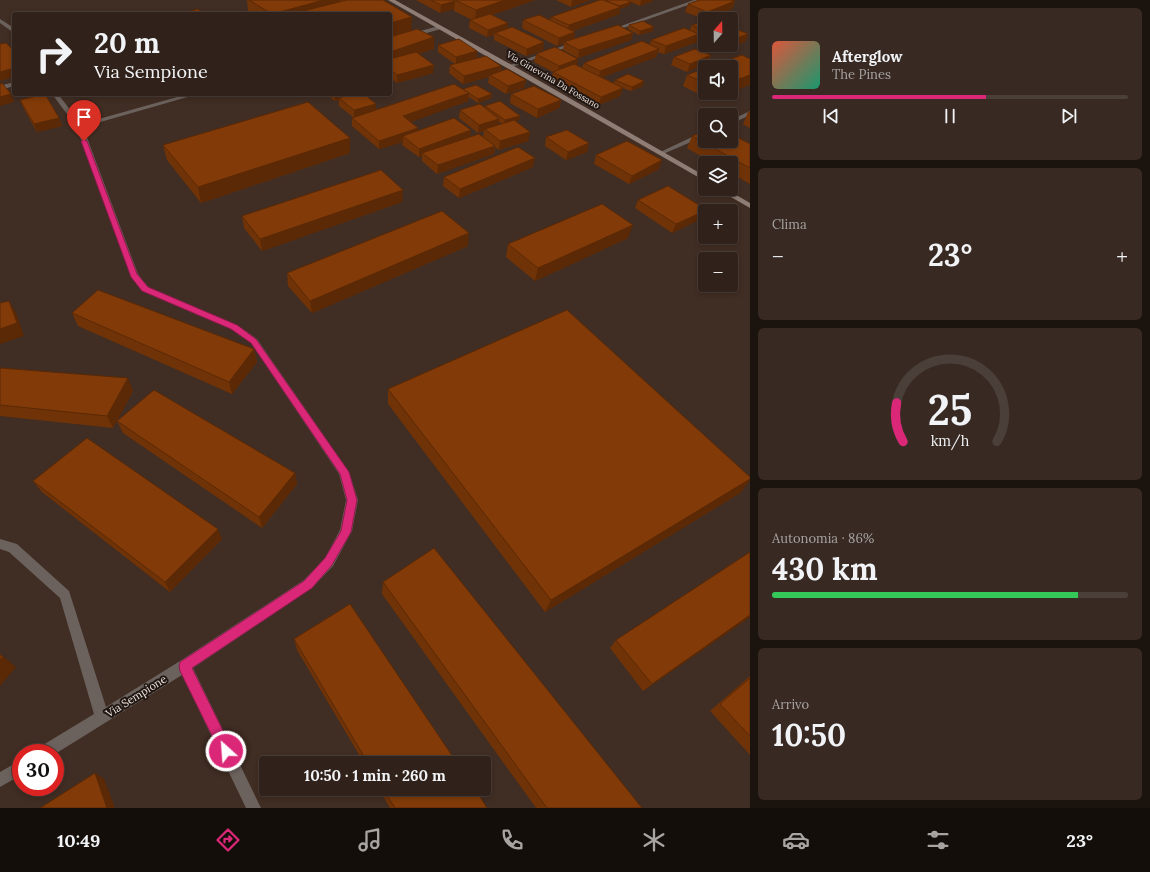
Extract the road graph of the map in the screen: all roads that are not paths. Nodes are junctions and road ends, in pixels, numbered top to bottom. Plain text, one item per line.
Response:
1 (390, 0) edge
2 (699, 0) edge
3 (0, 21) edge
4 (439, 28) junction
5 (12, 30) edge
6 (604, 33) edge
7 (392, 40) edge
8 (583, 41) edge
9 (510, 66) junction
10 (12, 85) edge
11 (0, 88) edge
12 (56, 96) edge
13 (188, 96) edge
14 (750, 113) edge
15 (738, 119) edge
16 (79, 126) junction
17 (698, 136) edge
18 (661, 153) junction
19 (698, 175) edge
20 (734, 196) edge
21 (750, 206) edge
22 (0, 544) edge
23 (185, 666) junction
24 (102, 717) junction
25 (58, 744) edge
26 (12, 773) edge
27 (0, 780) edge
28 (254, 808) edge

1 - 4 street, Via Ginevrina Da Fossano
2 - 6 street
3 - 5 street
4 - 7 street
4 - 9 street, Via Ginevrina Da Fossano
8 - 9 street
9 - 18 street, Via Ginevrina Da Fossano
10 - 11 street
12 - 16 street, Via Sempione
13 - 16 street
14 - 15 street
16 - 23 street, Via Sempione
17 - 18 street
18 - 19 street, Via Ginevrina Da Fossano
20 - 21 street
22 - 24 street
23 - 24 street, Via Sempione
23 - 28 street
24 - 25 street, Via Sempione
26 - 27 street

